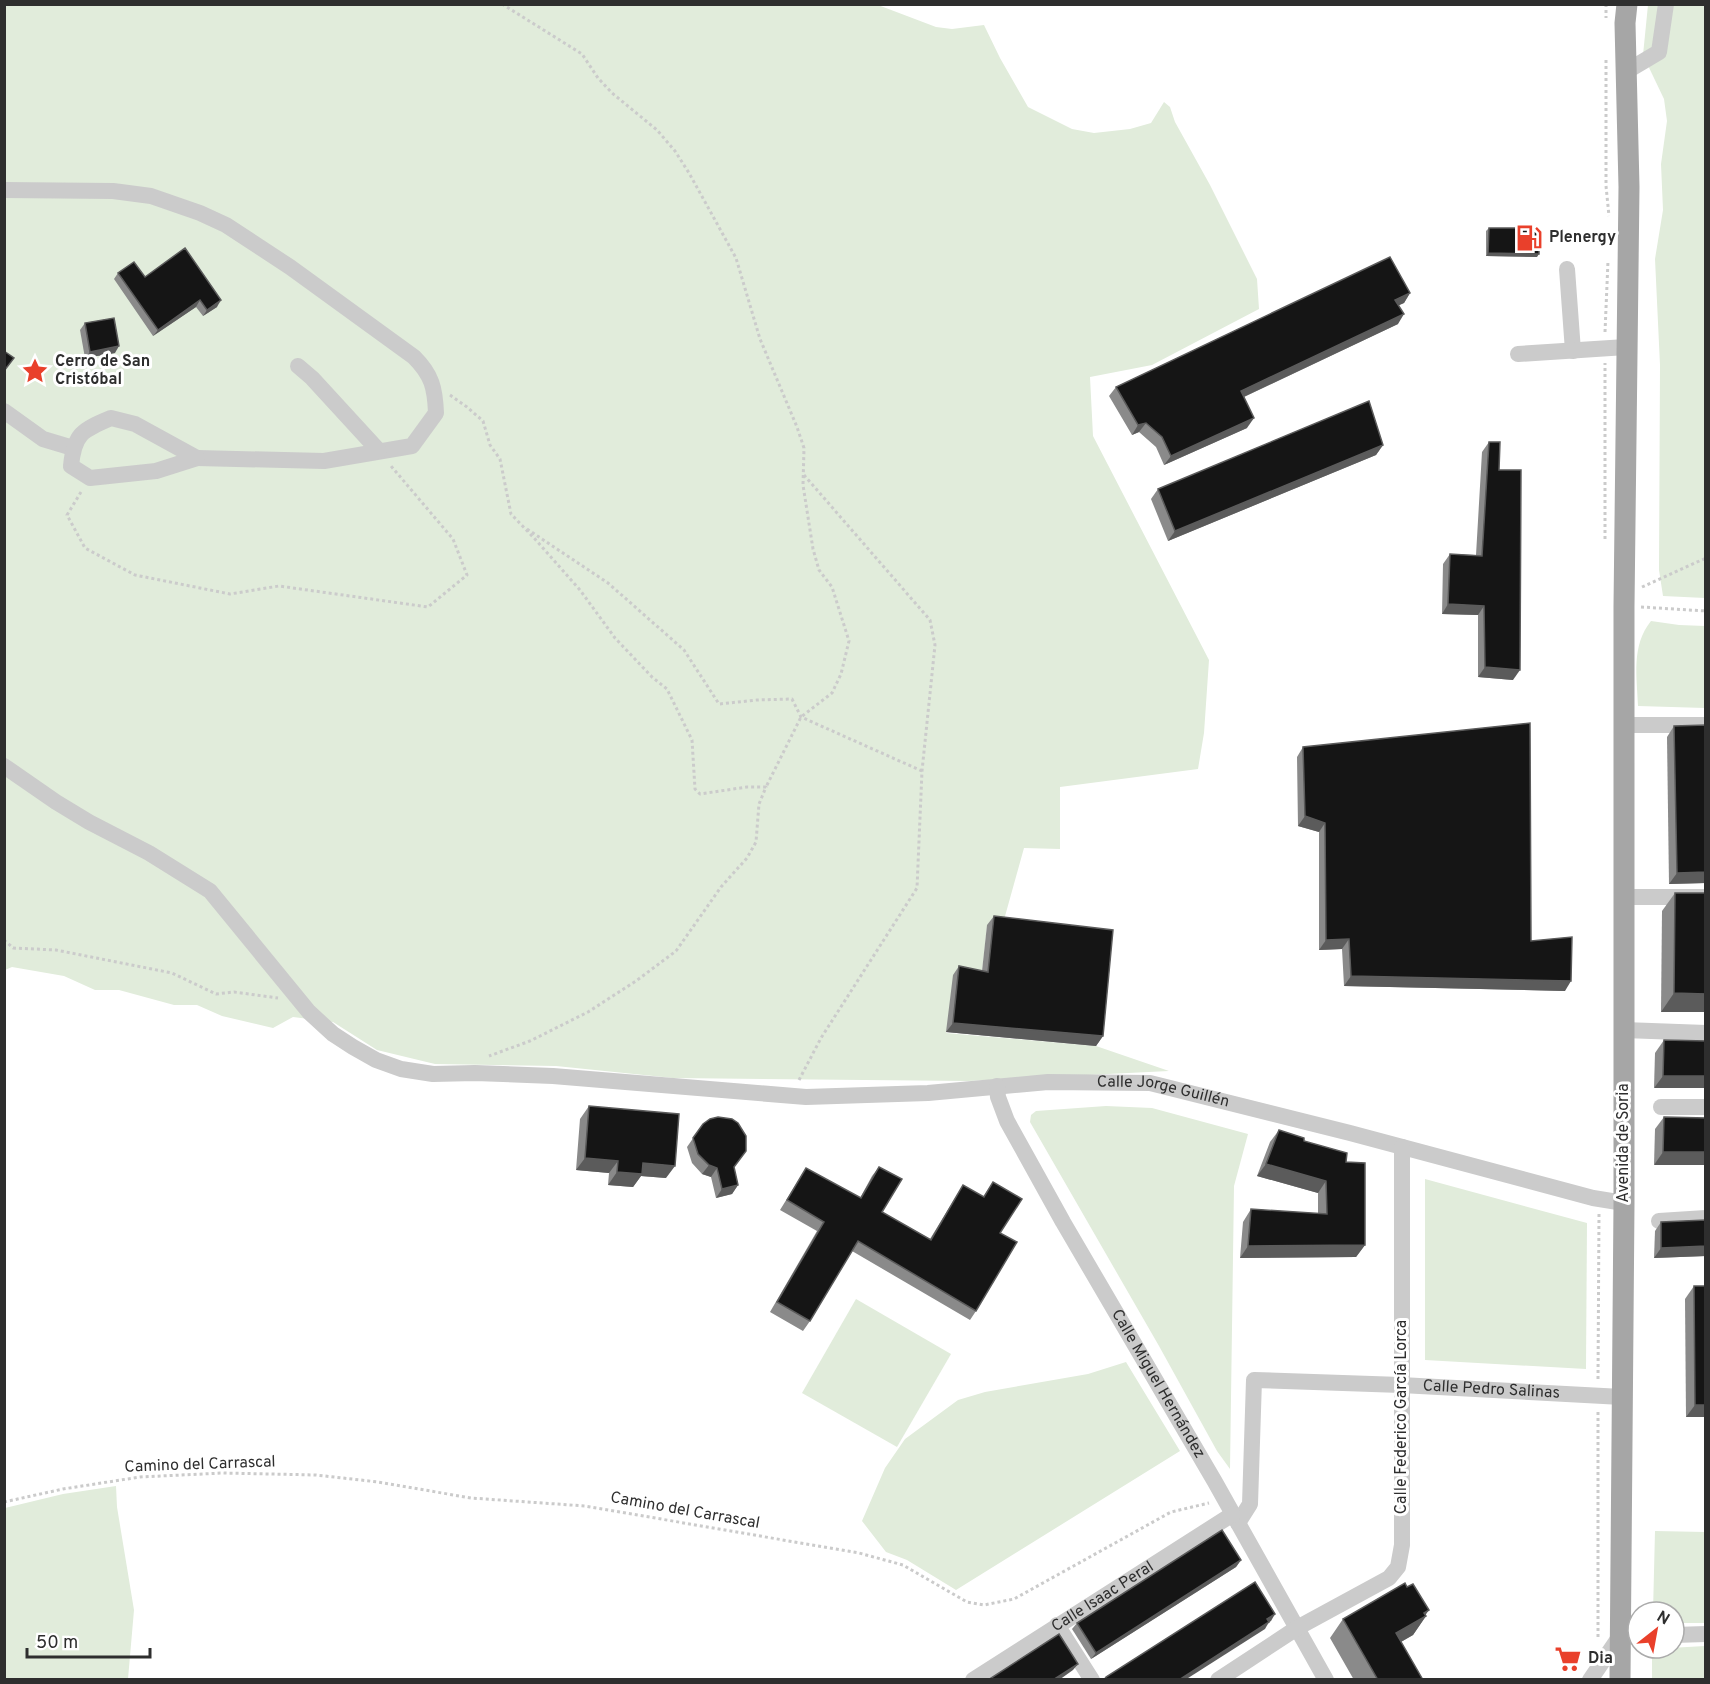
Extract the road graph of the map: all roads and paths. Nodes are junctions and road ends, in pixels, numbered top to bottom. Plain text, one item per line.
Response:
1 (502, 4) edge
2 (1628, 4) edge
3 (1666, 4) edge
4 (1627, 71) junction
5 (4, 190) edge
6 (1567, 270) dead end
7 (1626, 347) junction
8 (1573, 351) junction
9 (1518, 354) dead end
10 (298, 366) dead end
11 (433, 385) junction
12 (4, 411) edge
13 (73, 448) junction
14 (379, 452) junction
15 (197, 458) junction
16 (803, 474) junction
17 (90, 478) junction
18 (521, 524) junction
19 (1706, 558) edge
20 (1624, 600) junction
21 (1706, 611) edge
22 (801, 717) junction
23 (1624, 725) junction
24 (1706, 725) edge
25 (4, 766) edge
26 (922, 771) junction
27 (766, 787) junction
28 (1623, 897) junction
29 (1706, 897) edge
30 (4, 940) edge
31 (297, 996) junction
32 (1624, 1030) junction
33 (1706, 1033) edge
34 (475, 1073) junction
35 (997, 1086) junction
36 (790, 1095) junction
37 (1661, 1107) dead end
38 (1706, 1107) edge
39 (1402, 1147) junction
40 (1624, 1203) junction
41 (1599, 1209) dead end
42 (1706, 1218) edge
43 (1659, 1221) edge
44 (1401, 1385) junction
45 (1598, 1388) dead end
46 (1622, 1397) junction
47 (1598, 1408) dead end
48 (4, 1502) edge
49 (1232, 1513) junction
50 (1628, 1600) edge
51 (1057, 1625) junction
52 (1297, 1628) junction
53 (1706, 1634) edge
54 (1686, 1635) edge
55 (1626, 1640) edge
56 (1598, 1642) dead end
57 (1626, 1651) edge
58 (973, 1680) edge
59 (1092, 1680) edge
60 (1218, 1680) edge
61 (1326, 1680) edge
62 (1590, 1680) edge
63 (1620, 1680) edge

1 - 16 path
2 - 4 main road, Avenida de Soria
3 - 4 street
4 - 7 main road, Avenida de Soria
5 - 11 street
6 - 8 street
7 - 8 street
7 - 20 main road, Avenida de Soria
8 - 9 street
10 - 14 street
11 - 14 street
11 - 18 path
12 - 13 street
13 - 15 street
13 - 17 street
14 - 15 street
14 - 17 path
15 - 17 street
16 - 22 path
16 - 26 path
18 - 22 path
18 - 27 path
19 - 20 path
20 - 21 path
20 - 23 main road, Avenida de Soria
22 - 26 path
22 - 27 path
23 - 24 street
23 - 28 main road, Avenida de Soria
25 - 31 street, Calle Jorge Guillén
26 - 36 path
27 - 34 path
28 - 29 street
28 - 32 main road, Avenida de Soria
30 - 31 path
31 - 34 street, Calle Jorge Guillén
32 - 33 street
32 - 40 main road, Avenida de Soria
34 - 36 street, Calle Jorge Guillén
35 - 36 street, Calle Jorge Guillén
35 - 39 street, Calle Jorge Guillén
35 - 49 street, Calle Miguel Hernández
37 - 38 street
39 - 40 street, Calle Jorge Guillén
39 - 44 street, Calle Federico García Lorca
40 - 46 main road, Avenida de Soria
41 - 45 path, Avenida de Soria
42 - 43 street
44 - 46 street, Calle Pedro Salinas
44 - 49 street, Calle Pedro Salinas
44 - 52 street, Calle Federico García Lorca
46 - 50 main road, Avenida de Soria
47 - 56 path
48 - 49 path, Camino del Carrascal
49 - 51 street, Calle Isaac Peral
49 - 52 street, Calle Miguel Hernández
51 - 58 street, Calle Isaac Peral
51 - 59 street
52 - 60 street, Calle Federico García Lorca
52 - 61 street, Calle Miguel Hernández
53 - 54 street
55 - 62 street
57 - 63 main road, Avenida de Soria

